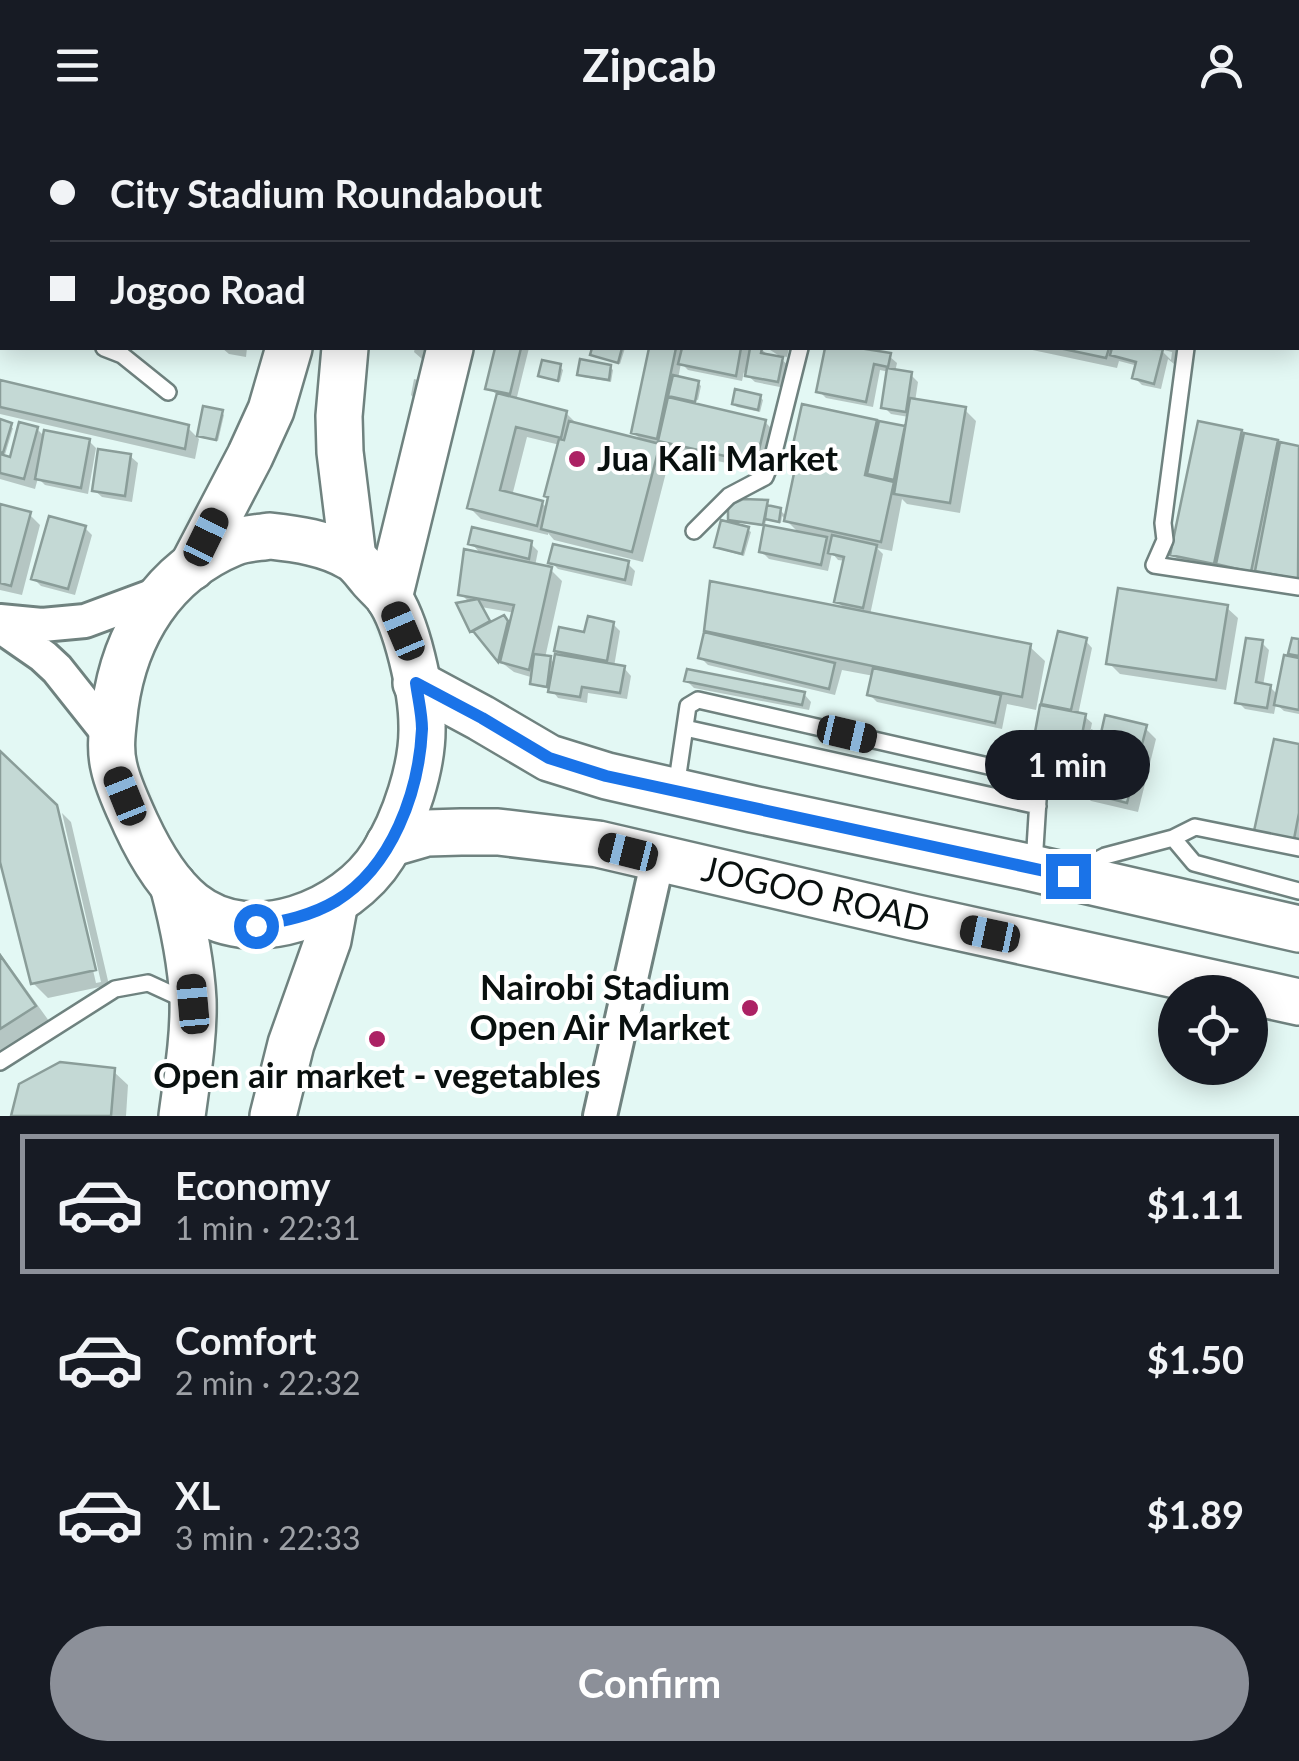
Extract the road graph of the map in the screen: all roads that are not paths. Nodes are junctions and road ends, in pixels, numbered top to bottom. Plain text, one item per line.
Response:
1 (109, 350) edge
2 (287, 350) edge
3 (345, 350) edge
4 (450, 350) edge
5 (800, 350) edge
6 (1186, 350) edge
7 (168, 392) dead end
8 (694, 531) dead end
9 (352, 558) junction
10 (177, 579) junction
11 (1299, 587) edge
12 (389, 598) junction
13 (0, 624) edge
14 (416, 683) junction
15 (685, 728) junction
16 (111, 737) junction
17 (675, 792) junction
18 (1038, 806) junction
19 (1173, 838) junction
20 (390, 844) junction
21 (1299, 848) edge
22 (658, 859) junction
23 (1051, 872) junction
24 (173, 885) junction
25 (1299, 891) edge
26 (335, 902) junction
27 (1299, 929) edge
28 (1299, 1002) edge
29 (193, 1004) junction
30 (0, 1062) edge
31 (182, 1116) edge
32 (273, 1116) edge
33 (600, 1116) edge

1 - 7 lane
2 - 10 main road
3 - 9 main road
4 - 12 main road
5 - 8 lane
6 - 11 lane
9 - 10 main road
9 - 12 main road
10 - 13 street
10 - 16 main road
12 - 14 main road
13 - 16 street
14 - 17 main road, JOGOO ROAD
14 - 20 main road
15 - 17 lane
15 - 18 lane
15 - 18 lane
16 - 24 main road
17 - 23 main road, JOGOO ROAD
18 - 23 lane
19 - 21 lane
19 - 23 lane
19 - 25 lane
20 - 22 main road, JOGOO ROAD
20 - 26 main road
22 - 28 main road, JOGOO ROAD
22 - 33 street
23 - 27 main road, JOGOO ROAD
24 - 26 main road
24 - 29 main road
26 - 32 main road
29 - 30 lane
29 - 31 main road

